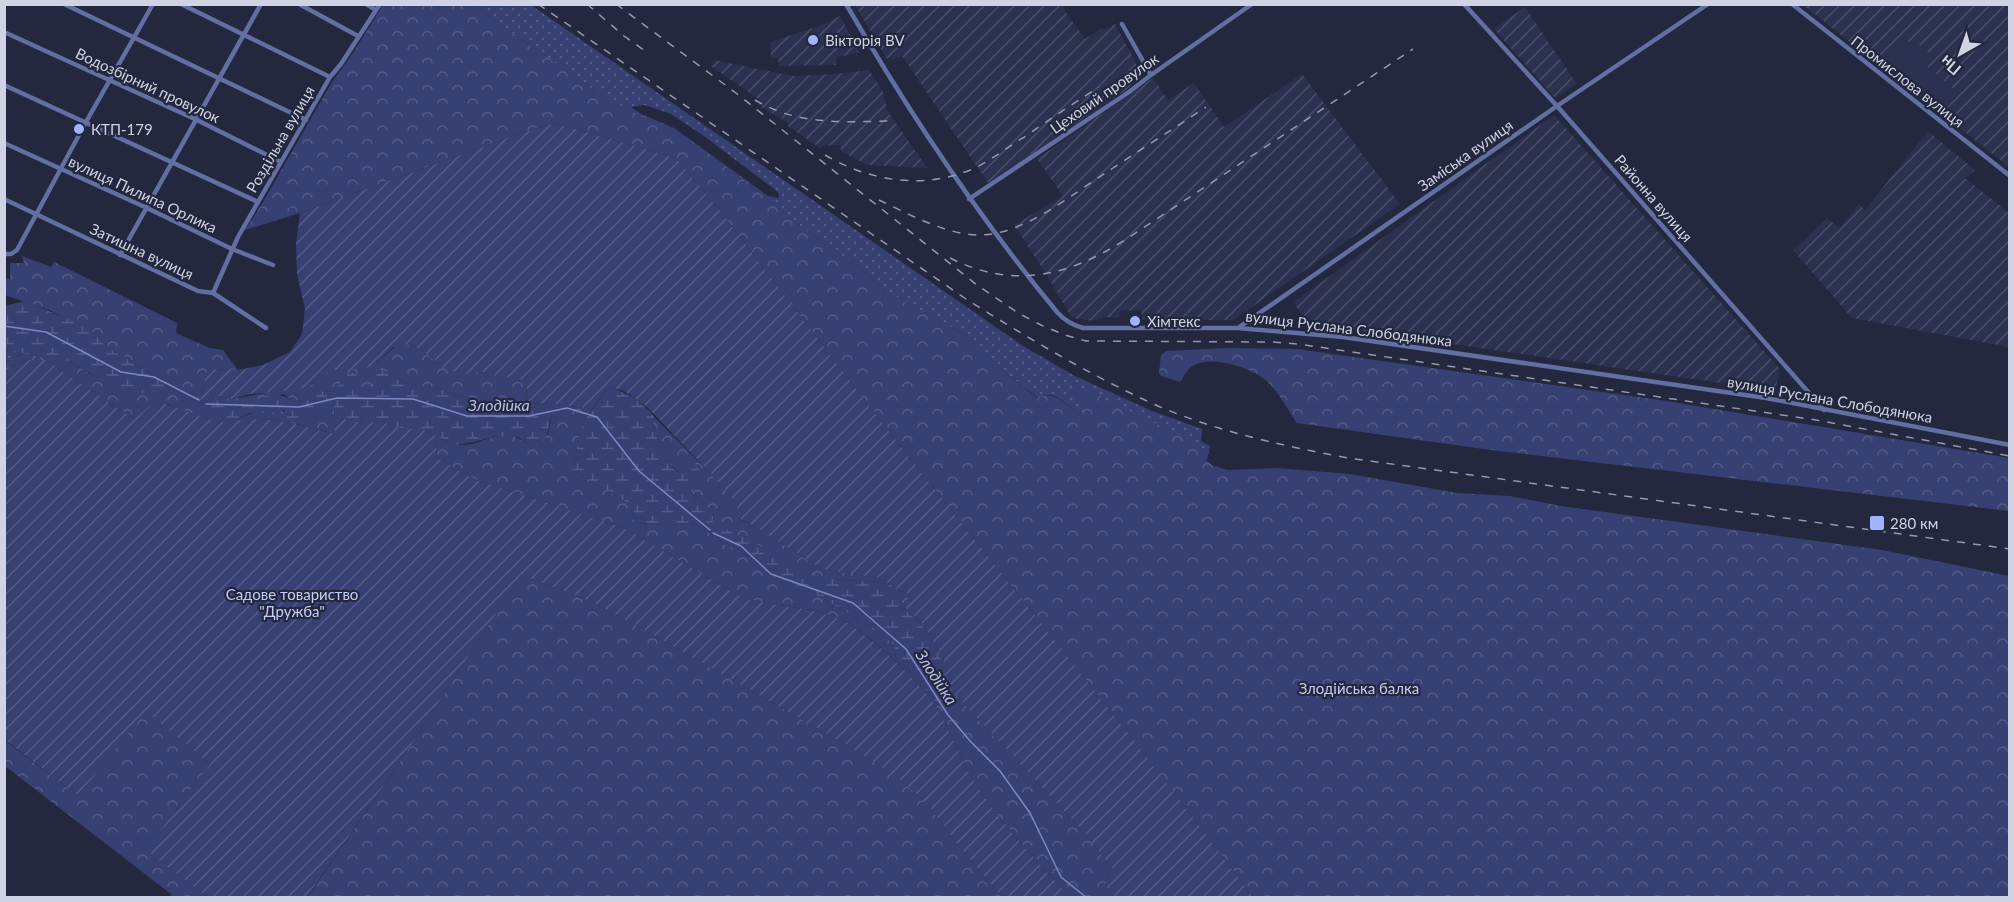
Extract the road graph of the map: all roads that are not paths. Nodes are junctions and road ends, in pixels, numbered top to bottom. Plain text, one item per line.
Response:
1 (64, 4) edge
2 (153, 4) edge
3 (181, 4) edge
4 (261, 4) edge
5 (299, 4) edge
6 (366, 4) edge
7 (380, 4) edge
8 (846, 4) edge
9 (1252, 4) edge
10 (1464, 4) edge
11 (1708, 4) edge
12 (1792, 4) edge
13 (376, 10) junction
14 (1122, 24) dead end
15 (4, 32) edge
16 (244, 34) junction
17 (358, 36) junction
18 (135, 37) junction
19 (1150, 75) junction
20 (330, 77) junction
21 (219, 79) junction
22 (109, 80) junction
23 (4, 85) edge
24 (1557, 106) junction
25 (197, 120) junction
26 (306, 120) junction
27 (86, 122) junction
28 (4, 143) edge
29 (281, 162) junction
30 (172, 163) junction
31 (60, 168) junction
32 (2010, 176) edge
33 (969, 199) junction
34 (4, 200) edge
35 (258, 202) junction
36 (147, 208) junction
37 (36, 214) junction
38 (232, 249) junction
39 (4, 254) edge
40 (120, 255) junction
41 (273, 265) dead end
42 (213, 293) junction
43 (266, 328) dead end
44 (1238, 328) junction
45 (1824, 410) junction
46 (2010, 445) edge

1 - 18 street
2 - 18 street
3 - 16 street
4 - 16 street
5 - 17 street
6 - 13 street
7 - 13 street, Роздільна вулиця
8 - 33 street, вулиця Руслана Слободянюка
9 - 19 street, Цеховий провулок
10 - 24 street, Районна вулиця
11 - 24 street, Заміська вулиця
12 - 32 street, Промислова вулиця
13 - 17 street, Роздільна вулиця
14 - 19 street
15 - 22 street, Водозбірний провулок
16 - 20 street
16 - 21 street
17 - 20 street, Роздільна вулиця
18 - 21 street
18 - 22 street
19 - 33 street, Цеховий провулок
20 - 26 street, Роздільна вулиця
21 - 25 street
21 - 26 street
22 - 25 street, Водозбірний провулок
22 - 27 street
23 - 27 street
24 - 44 street, Заміська вулиця
24 - 45 street, Районна вулиця
25 - 29 street, Водозбірний провулок
25 - 30 street
26 - 29 street, Роздільна вулиця
27 - 30 street
27 - 31 street
28 - 31 street, вулиця Пилипа Орлика
29 - 35 street, Роздільна вулиця
30 - 35 street
30 - 36 street
31 - 36 street, вулиця Пилипа Орлика
31 - 37 street
33 - 44 street, вулиця Руслана Слободянюка
34 - 37 street, Затишна вулиця
35 - 38 street, Роздільна вулиця
36 - 38 street, вулиця Пилипа Орлика
36 - 40 street
37 - 39 street
37 - 40 street, Затишна вулиця
38 - 41 street, вулиця Пилипа Орлика
38 - 42 street, Роздільна вулиця
40 - 42 street, Затишна вулиця
42 - 43 street, Затишна вулиця
44 - 45 street, вулиця Руслана Слободянюка
45 - 46 street, вулиця Руслана Слободянюка

